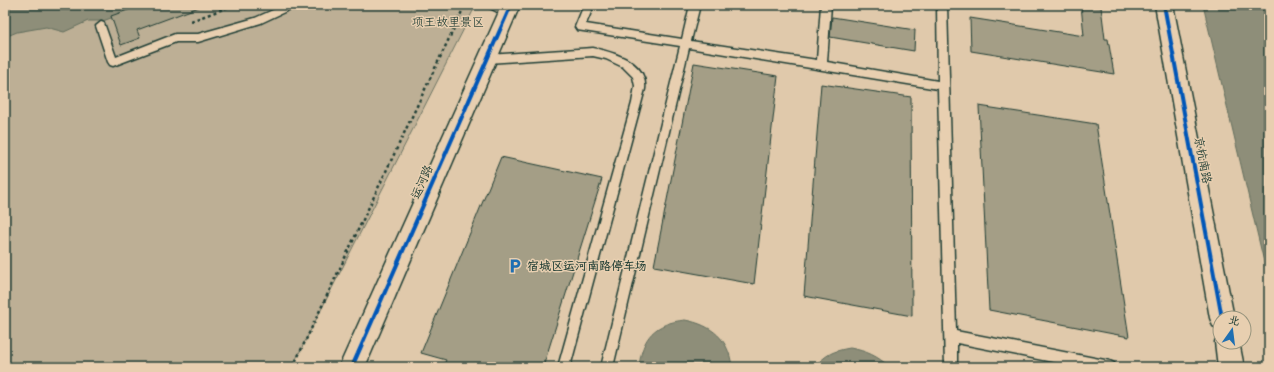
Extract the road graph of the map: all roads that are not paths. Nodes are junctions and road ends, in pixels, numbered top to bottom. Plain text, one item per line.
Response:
1 (292, 5) edge
2 (589, 5) edge
3 (695, 5) edge
4 (826, 5) edge
5 (942, 5) edge
6 (1164, 5) edge
7 (503, 8) edge
8 (101, 26) dead end
9 (686, 44) junction
10 (487, 59) junction
11 (822, 65) junction
12 (942, 86) junction
13 (1221, 310) edge
14 (950, 336) junction
15 (1228, 350) edge
16 (352, 367) edge
17 (564, 367) edge
18 (607, 367) edge
19 (952, 367) edge
20 (1110, 367) edge
21 (1231, 367) edge

1 - 8 lane
2 - 9 lane
3 - 9 lane
4 - 11 lane
5 - 12 lane
6 - 13 street, 京杭南路
7 - 10 street, 运河路
9 - 11 lane
9 - 18 lane
10 - 16 street, 运河路
10 - 17 lane
11 - 12 lane
12 - 14 lane
14 - 19 lane
14 - 20 lane
15 - 21 street

